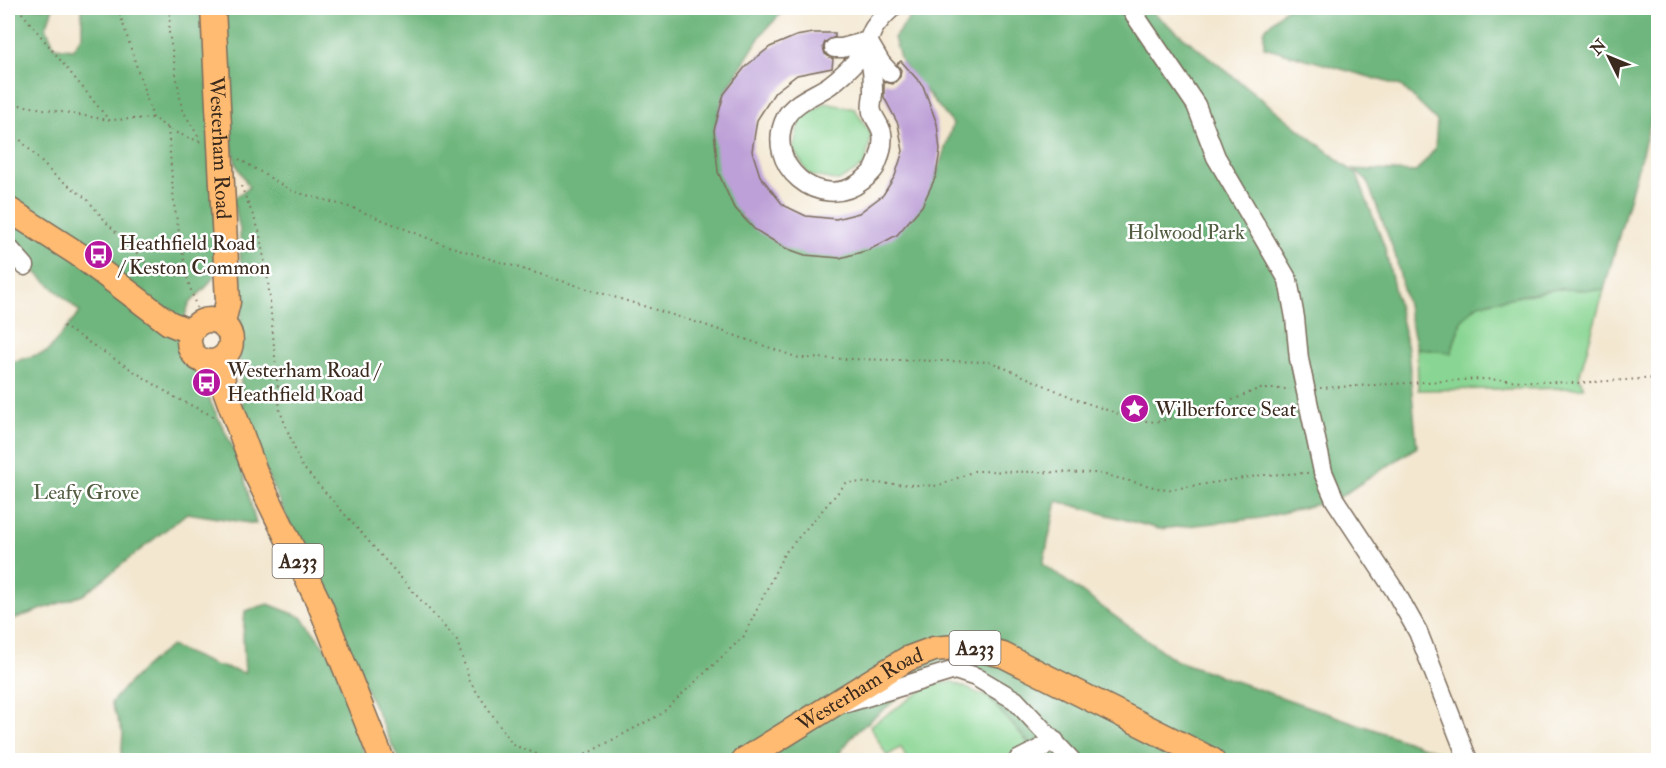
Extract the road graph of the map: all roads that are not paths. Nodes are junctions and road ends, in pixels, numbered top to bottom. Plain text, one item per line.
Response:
1 (213, 8) edge
2 (892, 8) edge
3 (1130, 8) edge
4 (867, 45) junction
5 (834, 48) dead end
6 (890, 73) dead end
7 (8, 208) edge
8 (8, 247) edge
9 (25, 266) dead end
10 (205, 325) junction
11 (220, 360) junction
12 (821, 711) junction
13 (1055, 741) junction
14 (382, 760) edge
15 (744, 760) edge
16 (1018, 760) edge
17 (1071, 760) edge
18 (1212, 760) edge
19 (1468, 760) edge

1 - 10 main road, Westerham Road
2 - 4 street
3 - 19 street
4 - 4 street
4 - 5 street
4 - 6 street
7 - 10 main road
8 - 9 street
10 - 11 main road, Westerham Road
10 - 11 main road, Westerham Road
11 - 14 main road, A233
12 - 13 street
12 - 15 main road, Westerham Road / A233
12 - 18 main road, Westerham Road / A233
13 - 16 street
13 - 17 street

